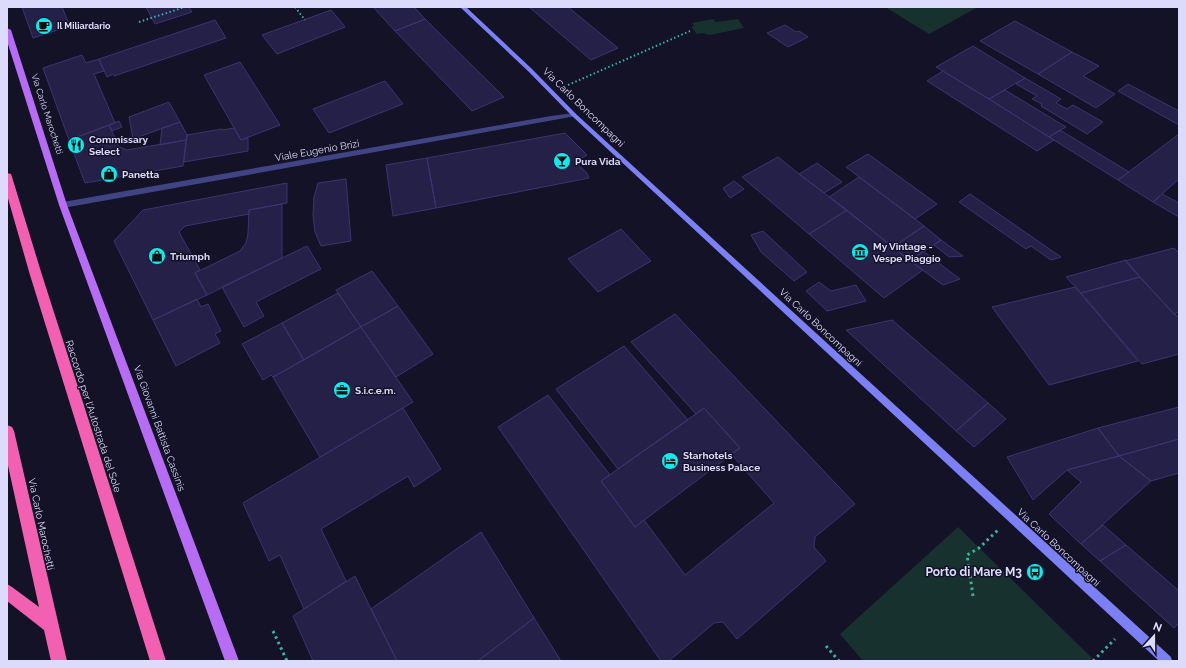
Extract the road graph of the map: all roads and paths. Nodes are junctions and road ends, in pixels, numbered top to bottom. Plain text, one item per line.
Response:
1 (185, 7) edge
2 (295, 7) edge
3 (463, 7) edge
4 (305, 20) dead end
5 (139, 22) dead end
6 (7, 30) edge
7 (690, 31) dead end
8 (567, 85) dead end
9 (574, 116) junction
10 (7, 177) edge
11 (63, 206) junction
12 (7, 430) edge
13 (998, 529) dead end
14 (7, 592) edge
15 (973, 596) dead end
16 (49, 624) junction
17 (274, 631) dead end
18 (1115, 639) dead end
19 (826, 646) dead end
20 (59, 661) edge
21 (158, 661) edge
22 (232, 661) edge
23 (287, 661) edge
24 (838, 661) edge
25 (1092, 661) edge
26 (1167, 661) edge

1 - 5 path
2 - 4 path
3 - 9 street, Via Carlo Boncompagni
6 - 11 main road, Via Carlo Marochetti
7 - 8 path
9 - 11 street, Viale Eugenio Brizi
9 - 26 street, Via Carlo Boncompagni
10 - 21 highway, Raccordo per l'Autostrada del Sole
11 - 22 main road, Via Giovanni Battista Cassinis
12 - 16 highway, Via Carlo Marochetti
13 - 15 path
14 - 16 highway
16 - 20 highway
17 - 23 path
18 - 25 path
19 - 24 path

